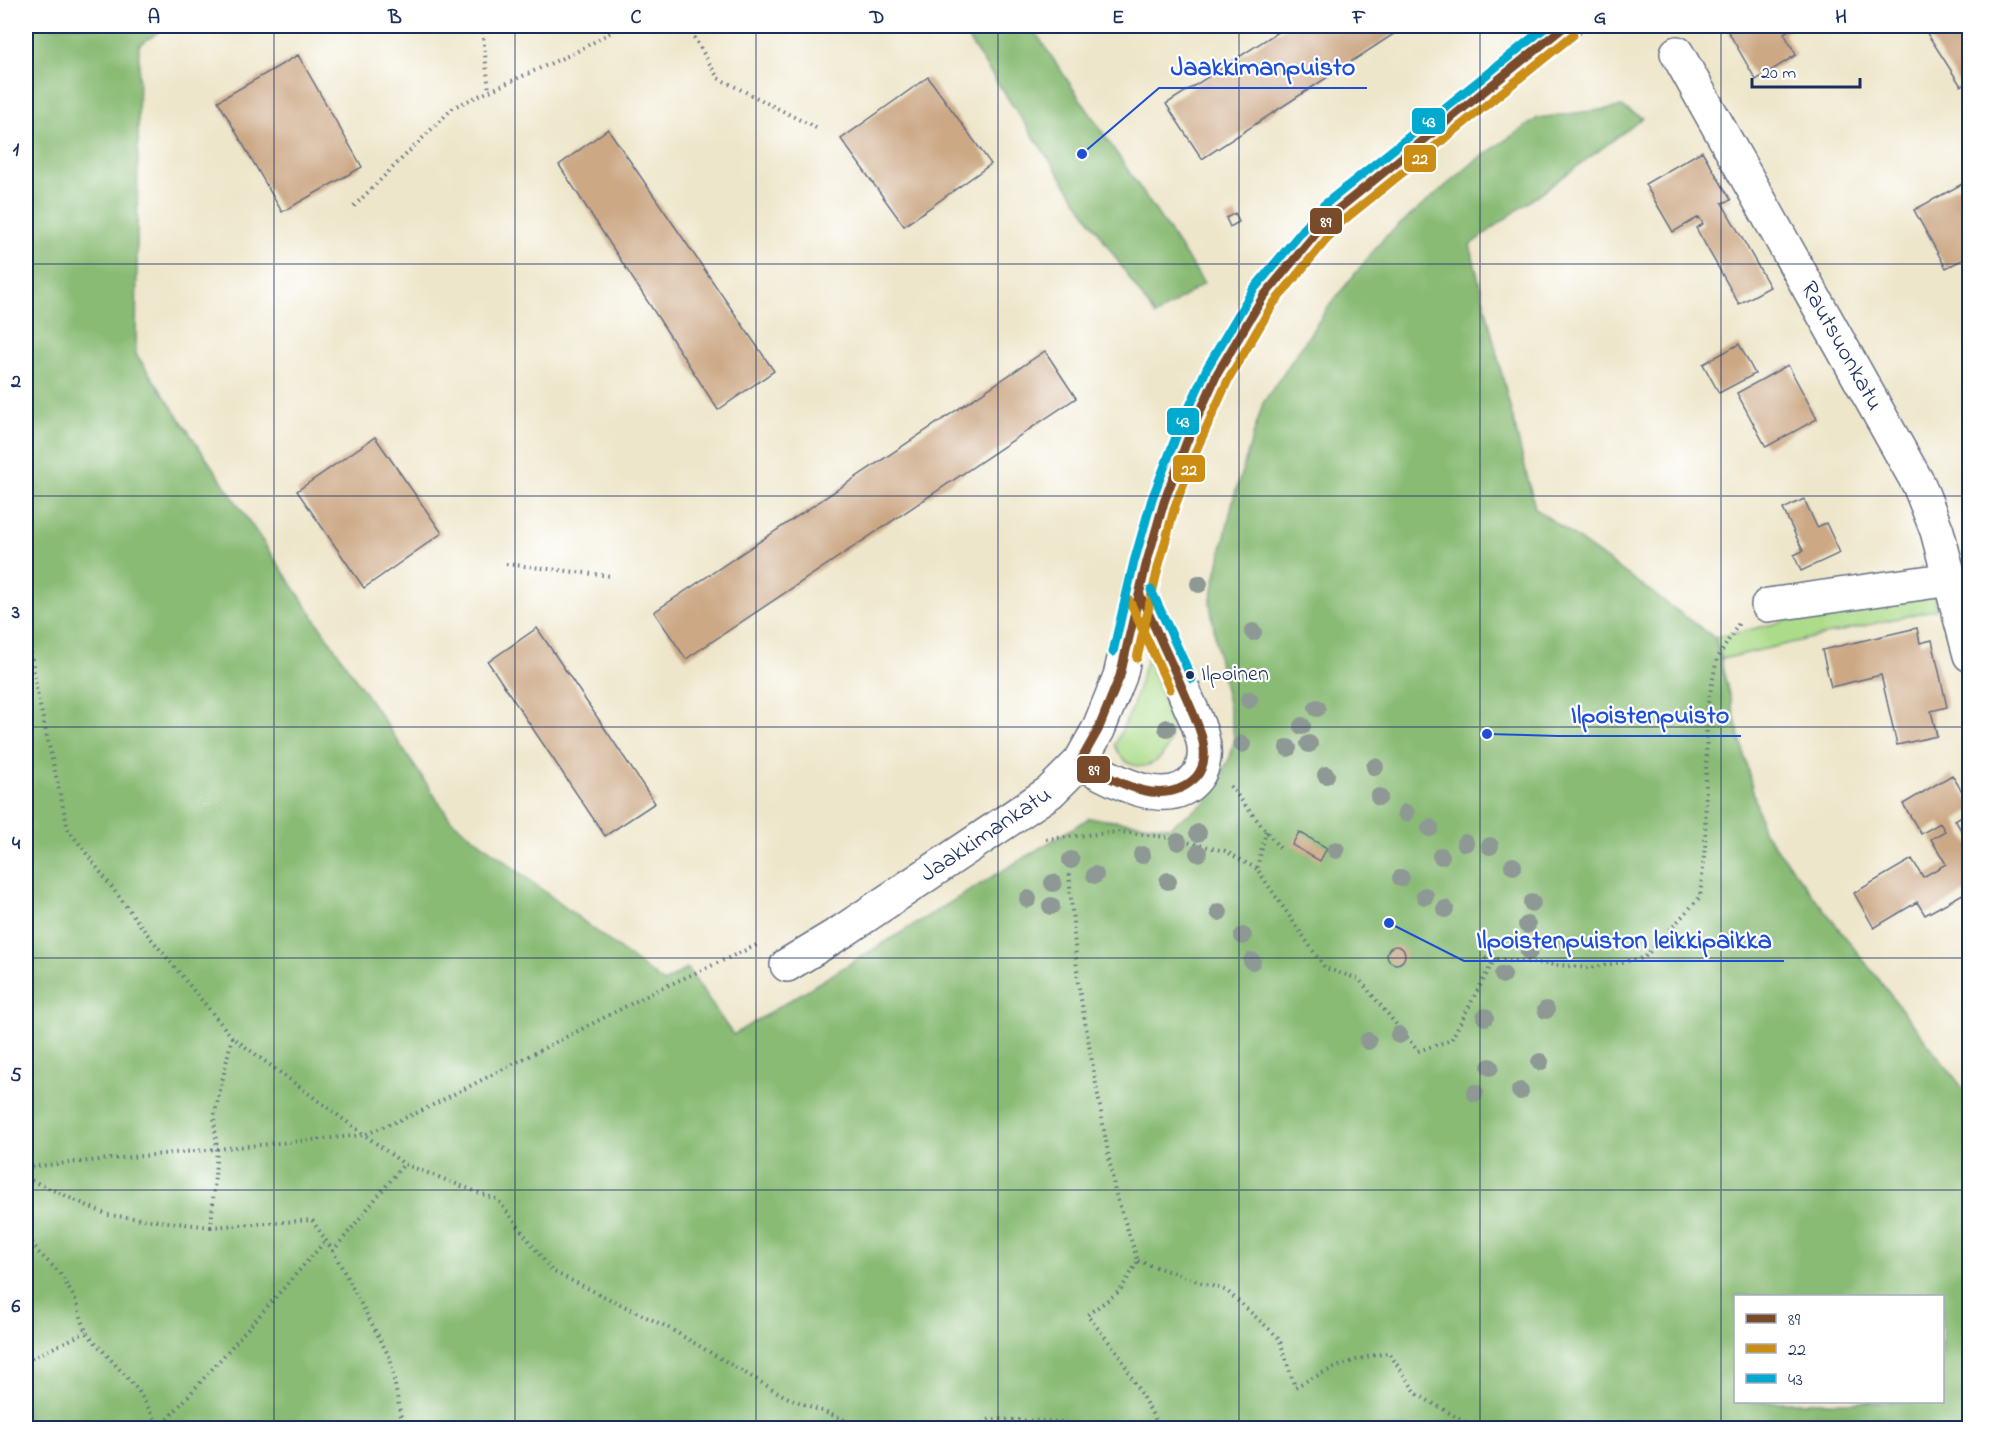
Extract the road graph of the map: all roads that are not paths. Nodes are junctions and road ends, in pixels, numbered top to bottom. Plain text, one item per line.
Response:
1 (1565, 26) edge
2 (1677, 53) dead end
3 (1951, 579) junction
4 (1140, 594) junction
5 (1768, 605) road end
6 (1970, 655) edge
7 (1080, 762) junction
8 (787, 965) dead end

1 - 4 street, Jaakkimankatu
2 - 3 street, Rautsuonkatu
3 - 5 street
3 - 6 street, Rautsuonkatu
4 - 7 street, Jaakkimankatu
4 - 7 street
7 - 8 street, Jaakkimankatu

